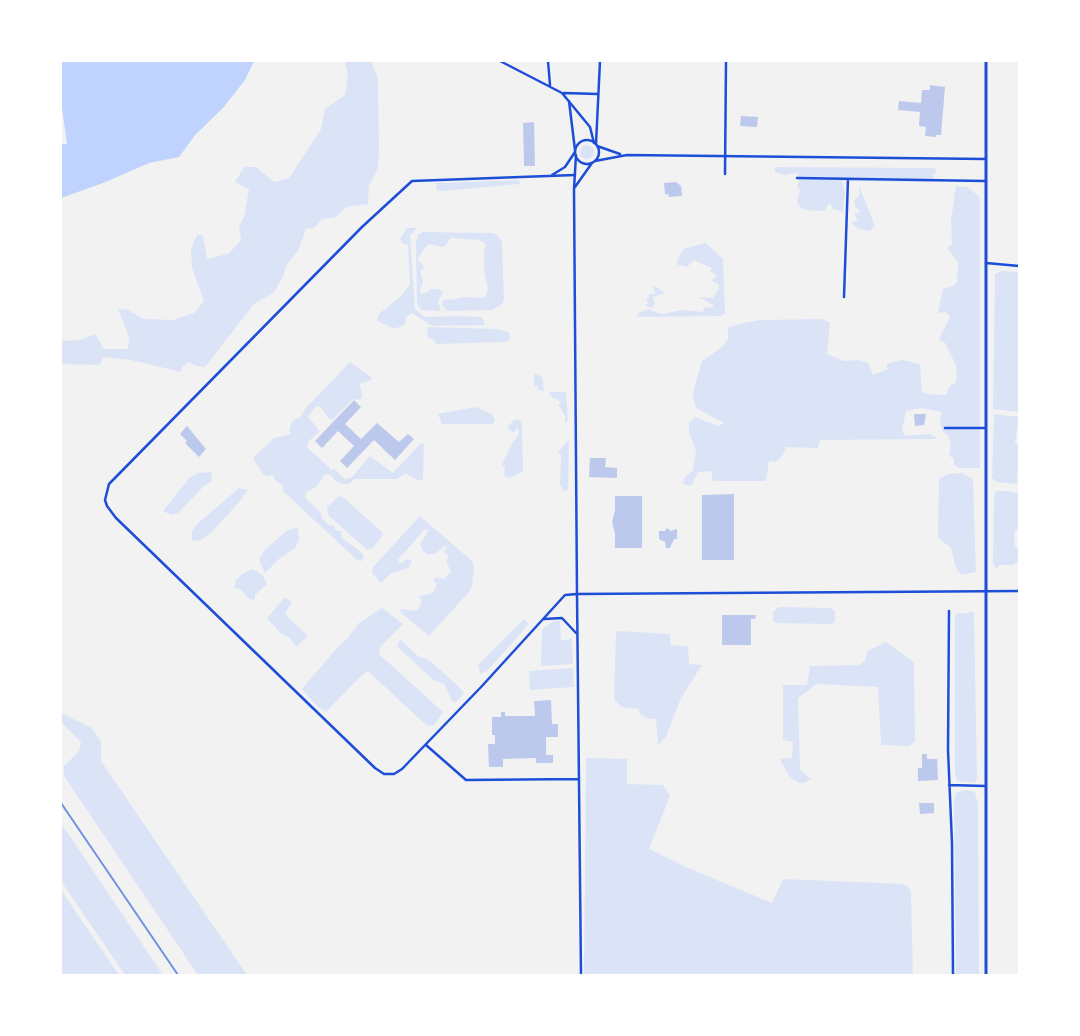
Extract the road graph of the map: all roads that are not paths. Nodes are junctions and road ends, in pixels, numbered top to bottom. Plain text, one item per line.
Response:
1 (500, 61) edge
2 (548, 61) edge
3 (600, 61) edge
4 (726, 61) edge
5 (986, 61) edge
6 (550, 85) junction
7 (562, 93) junction
8 (598, 94) junction
9 (565, 96) junction
10 (596, 144) junction
11 (575, 153) junction
12 (627, 155) junction
13 (725, 156) junction
14 (985, 159) junction
15 (594, 162) junction
16 (725, 174) dead end
17 (548, 176) junction
18 (575, 176) junction
19 (797, 178) dead end
20 (848, 179) junction
21 (985, 181) junction
22 (574, 189) junction
23 (986, 262) junction
24 (1019, 266) edge
25 (844, 297) dead end
26 (945, 428) dead end
27 (985, 428) junction
28 (985, 591) junction
29 (1019, 592) edge
30 (577, 594) junction
31 (949, 611) dead end
32 (543, 620) junction
33 (577, 634) junction
34 (426, 745) junction
35 (579, 779) junction
36 (949, 785) junction
37 (985, 786) junction
38 (580, 975) edge
39 (953, 975) edge
40 (986, 975) edge

1 - 6 street
2 - 6 street
3 - 8 street
4 - 13 street
5 - 14 main road
6 - 7 street
7 - 8 street
7 - 9 street
8 - 10 street
9 - 10 street
9 - 11 street
10 - 11 street
10 - 12 street
10 - 15 street
11 - 15 street
11 - 17 street
11 - 18 street
12 - 13 street
12 - 15 street
13 - 14 street
13 - 16 street
14 - 21 main road
15 - 22 street
17 - 18 street
17 - 34 street
18 - 22 street
19 - 20 street
20 - 21 street
20 - 25 street
21 - 23 main road
22 - 30 street
23 - 24 street
23 - 27 main road
26 - 27 street
27 - 28 main road
28 - 29 street
28 - 30 street
28 - 37 main road
30 - 32 street
30 - 33 street
31 - 36 street
32 - 33 street
32 - 34 street
33 - 35 street
34 - 35 street
35 - 38 street
36 - 37 street
36 - 39 street
37 - 40 main road

